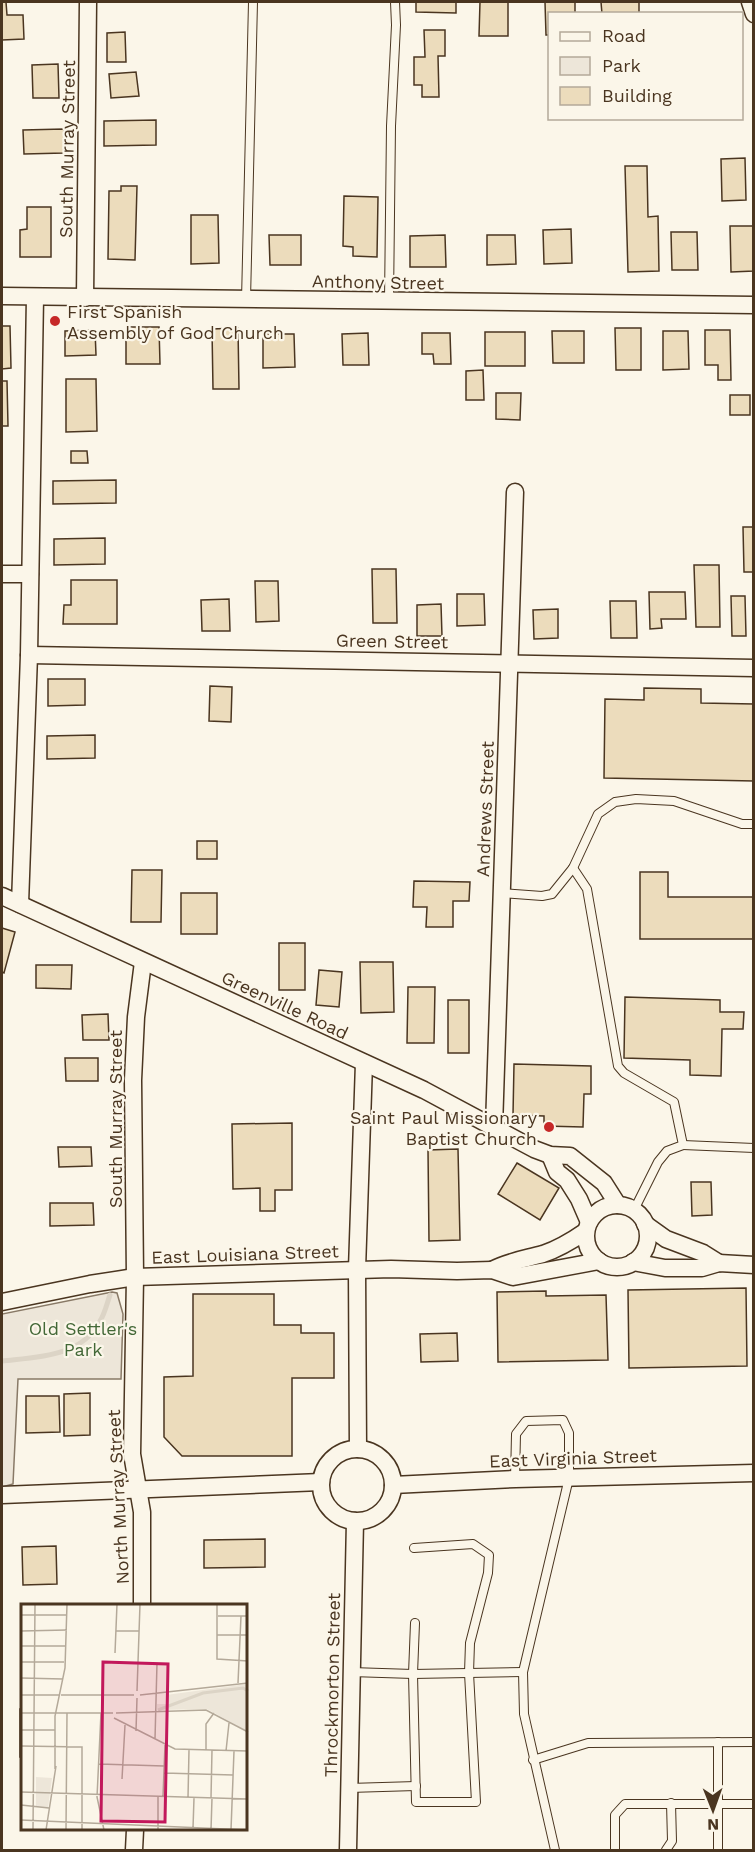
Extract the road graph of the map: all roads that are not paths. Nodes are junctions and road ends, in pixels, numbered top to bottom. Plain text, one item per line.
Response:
1 (88, 2) edge
2 (253, 2) edge
3 (395, 2) edge
4 (750, 2) edge
5 (753, 14) edge
6 (2, 296) edge
7 (35, 297) junction
8 (85, 298) junction
9 (246, 300) junction
10 (389, 301) junction
11 (753, 305) edge
12 (515, 492) dead end
13 (2, 574) edge
14 (30, 574) junction
15 (29, 655) junction
16 (510, 662) junction
17 (753, 668) edge
18 (753, 824) edge
19 (573, 868) junction
20 (502, 893) junction
21 (2, 896) edge
22 (20, 904) junction
23 (143, 962) junction
24 (364, 1063) junction
25 (494, 1127) junction
26 (683, 1145) junction
27 (753, 1148) edge
28 (550, 1155) junction
29 (618, 1205) junction
30 (634, 1210) junction
31 (645, 1224) junction
32 (588, 1226) junction
33 (599, 1261) junction
34 (633, 1262) junction
35 (719, 1263) junction
36 (753, 1265) edge
37 (357, 1269) junction
38 (492, 1270) junction
39 (135, 1277) junction
40 (2, 1302) edge
41 (358, 1449) junction
42 (753, 1473) edge
43 (569, 1478) junction
44 (515, 1479) junction
45 (321, 1482) junction
46 (393, 1485) junction
47 (139, 1490) junction
48 (2, 1494) edge
49 (355, 1521) junction
50 (414, 1548) dead end
51 (142, 1604) edge
52 (415, 1623) dead end
53 (351, 1672) junction
54 (523, 1672) junction
55 (469, 1673) junction
56 (413, 1674) junction
57 (718, 1742) junction
58 (753, 1742) edge
59 (533, 1760) junction
60 (416, 1786) junction
61 (349, 1788) junction
62 (671, 1803) junction
63 (718, 1803) junction
64 (753, 1804) edge
65 (135, 1831) edge
66 (134, 1851) edge
67 (348, 1851) edge
68 (555, 1851) edge
69 (615, 1851) edge
70 (666, 1851) edge
71 (718, 1851) edge

1 - 8 street, South Murray Street
2 - 9 lane
3 - 10 lane
4 - 5 street
6 - 7 street, Anthony Street
7 - 8 street, Anthony Street
7 - 14 street
8 - 9 street, Anthony Street
9 - 10 street, Anthony Street
10 - 11 street, Anthony Street
12 - 16 street, Andrews Street
13 - 14 street
14 - 15 street
15 - 16 street, Green Street
15 - 22 street
16 - 17 street, Green Street
16 - 20 street, Andrews Street
18 - 19 lane
19 - 20 lane
19 - 26 lane
20 - 25 street, Andrews Street
21 - 22 street, Greenville Road
22 - 23 street, Greenville Road
23 - 24 street, Greenville Road
23 - 39 street, South Murray Street
24 - 25 street, Greenville Road
24 - 37 street
25 - 28 street, Greenville Road
26 - 27 lane
26 - 30 lane
28 - 29 street, Greenville Road
28 - 32 street, Greenville Road
29 - 30 street
29 - 32 street
30 - 31 street
31 - 34 street
31 - 35 street
32 - 33 street
32 - 38 street, East Louisiana Street
33 - 34 street
33 - 38 street, East Louisiana Street
34 - 35 street
35 - 36 street
37 - 38 street, East Louisiana Street
37 - 39 street, East Louisiana Street
37 - 41 street
39 - 40 street, East Louisiana Street
39 - 47 street, North Murray Street
41 - 45 street
41 - 46 street
42 - 43 street, East Virginia Street
43 - 44 street, East Virginia Street
43 - 44 lane
43 - 54 lane
44 - 46 street, East Virginia Street
45 - 47 street
45 - 49 street
46 - 49 street
47 - 48 street
47 - 51 street, North Murray Street
49 - 53 street, Throckmorton Street
50 - 55 lane
52 - 56 lane
53 - 56 lane
53 - 61 street, Throckmorton Street
54 - 55 lane
54 - 59 lane
55 - 56 lane
55 - 60 lane
56 - 60 lane
57 - 58 lane
57 - 59 lane
57 - 63 lane
59 - 68 lane
60 - 61 lane
61 - 67 street, Throckmorton Street
62 - 63 lane
62 - 69 lane
62 - 70 lane
63 - 64 lane
63 - 71 lane
65 - 66 street

